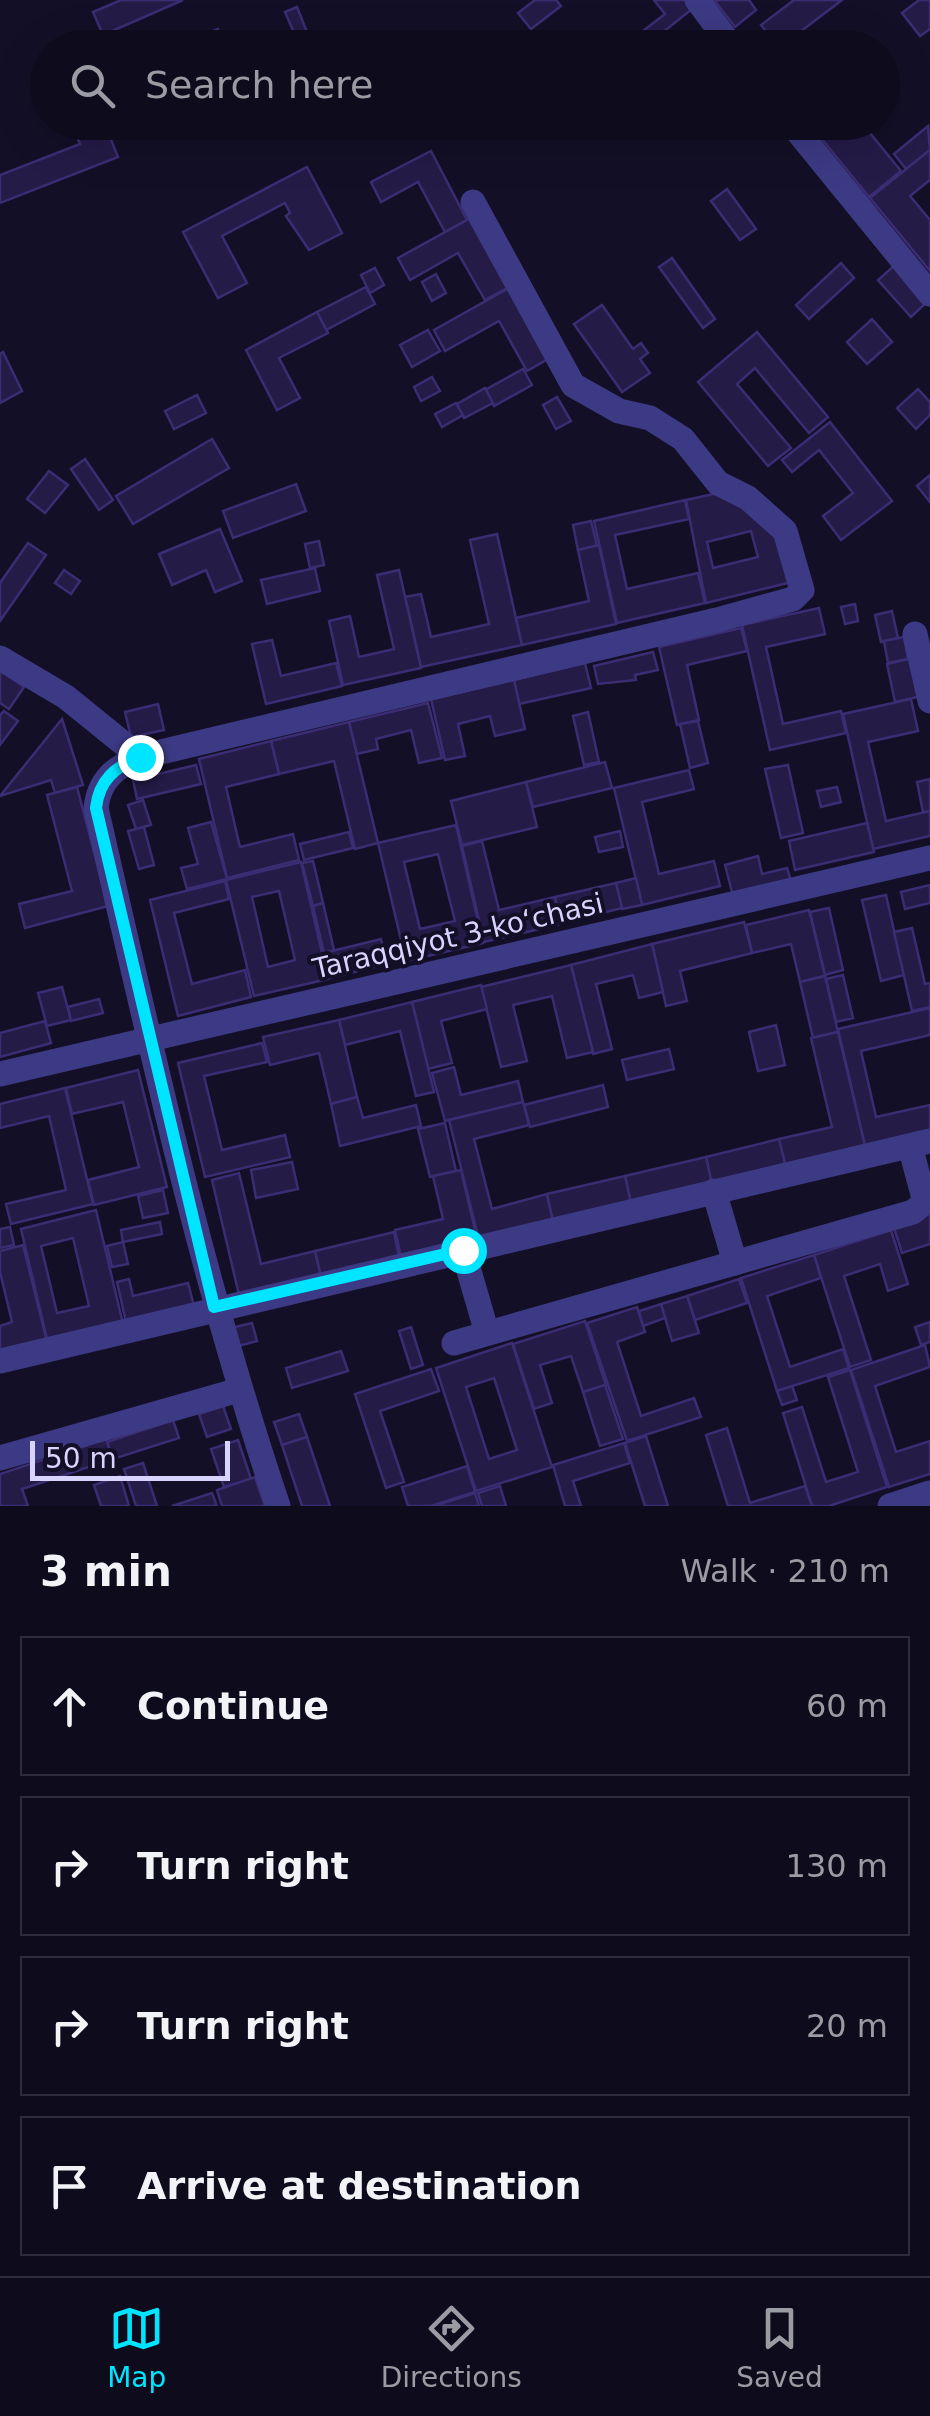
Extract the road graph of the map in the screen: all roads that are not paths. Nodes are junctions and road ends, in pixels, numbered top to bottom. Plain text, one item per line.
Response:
1 (697, 0) edge
2 (720, 30) edge
3 (805, 140) edge
4 (473, 202) dead end
5 (930, 294) edge
6 (915, 634) dead end
7 (0, 658) edge
8 (930, 701) edge
9 (140, 757) junction
10 (930, 858) edge
11 (148, 1038) junction
12 (0, 1074) edge
13 (919, 1151) edge
14 (717, 1203) junction
15 (463, 1250) junction
16 (732, 1256) junction
17 (214, 1307) junction
18 (484, 1324) junction
19 (454, 1343) dead end
20 (0, 1360) edge
21 (239, 1390) junction
22 (0, 1458) edge
23 (930, 1493) edge
24 (278, 1506) edge
25 (890, 1506) edge

1 - 2 street
3 - 5 street
4 - 9 street
6 - 8 street
7 - 9 street
9 - 11 street
10 - 11 street, Taraqqiyot 3-koʻchasi
11 - 12 street, Taraqqiyot 3-koʻchasi
11 - 17 street
13 - 14 street
13 - 16 street
14 - 15 street
14 - 16 street
15 - 17 street
15 - 18 street
16 - 18 street
17 - 20 street
17 - 21 street
18 - 19 street
21 - 22 street
21 - 24 street
23 - 25 street

